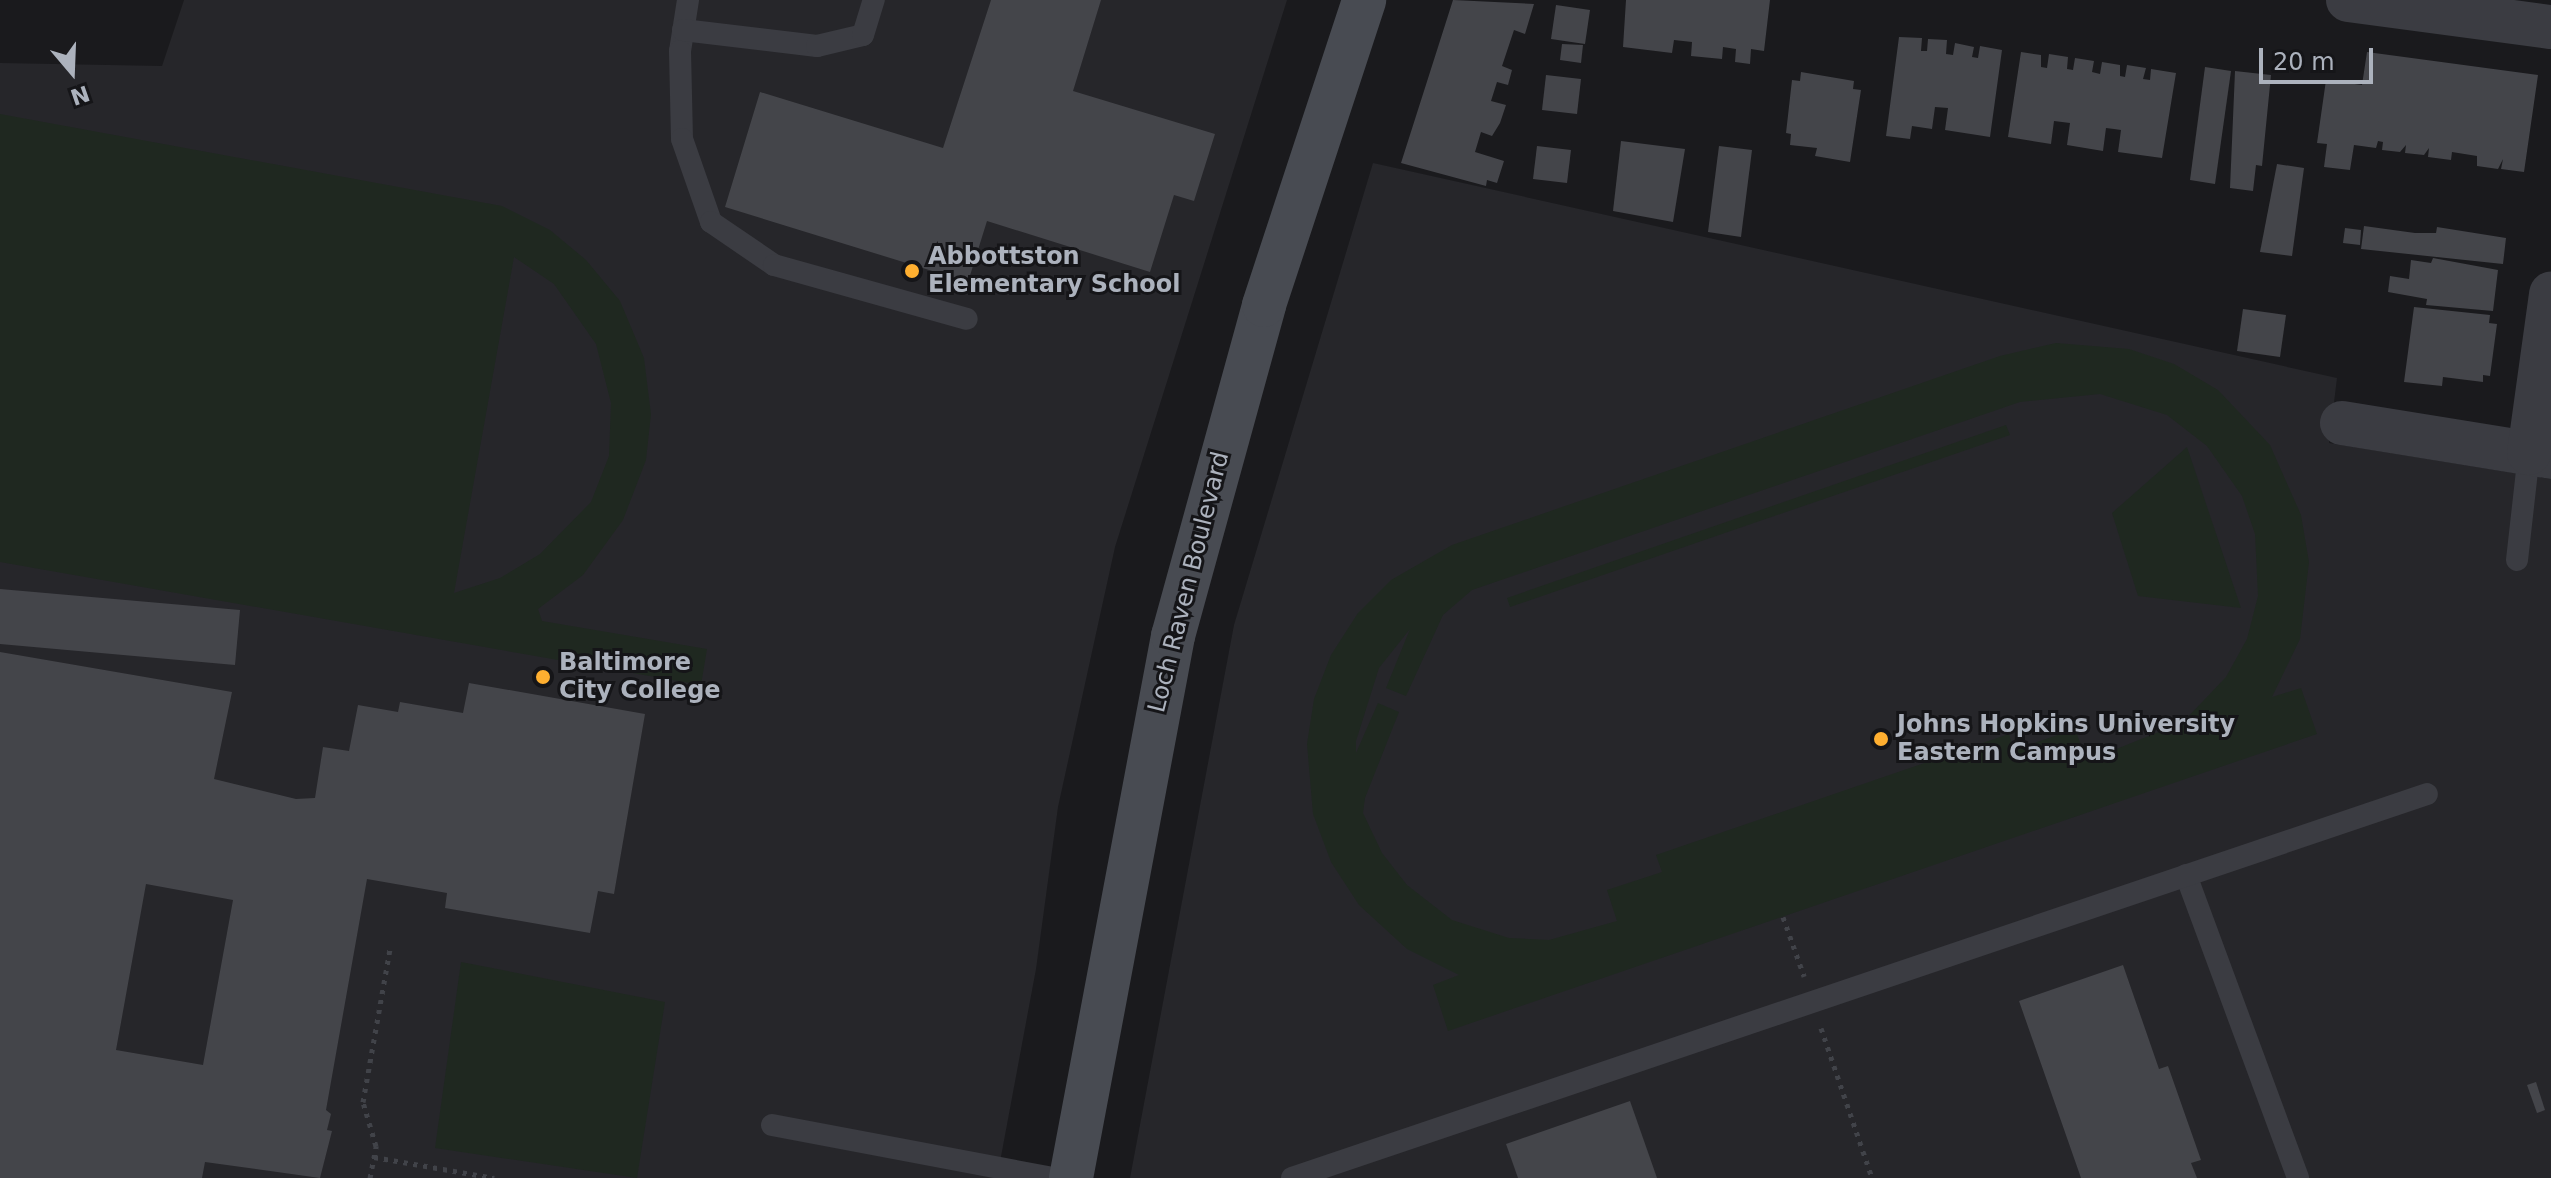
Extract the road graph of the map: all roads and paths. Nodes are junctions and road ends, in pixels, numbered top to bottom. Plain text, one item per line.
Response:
1 (688, 0) edge
2 (874, 0) edge
3 (1364, 0) edge
4 (2348, 0) edge
5 (2551, 27) edge
6 (683, 30) junction
7 (2551, 294) edge
8 (967, 319) dead end
9 (2342, 423) dead end
10 (2540, 455) edge
11 (2517, 560) dead end
12 (2427, 794) dead end
13 (2186, 875) junction
14 (1783, 917) dead end
15 (390, 949) dead end
16 (1812, 1001) junction
17 (772, 1125) dead end
18 (374, 1157) junction
19 (370, 1178) edge
20 (494, 1178) edge
21 (1053, 1178) edge
22 (1071, 1178) edge
23 (1292, 1178) edge
24 (1872, 1178) edge
25 (2298, 1178) edge

1 - 6 lane
2 - 6 lane
3 - 22 main road, Loch Raven Boulevard
4 - 5 street
6 - 8 lane
7 - 10 street
9 - 10 street
10 - 11 lane
12 - 13 lane
13 - 16 lane
13 - 25 lane
14 - 16 path
15 - 18 path
16 - 23 lane
16 - 24 path
17 - 21 lane
18 - 19 path
18 - 20 path

